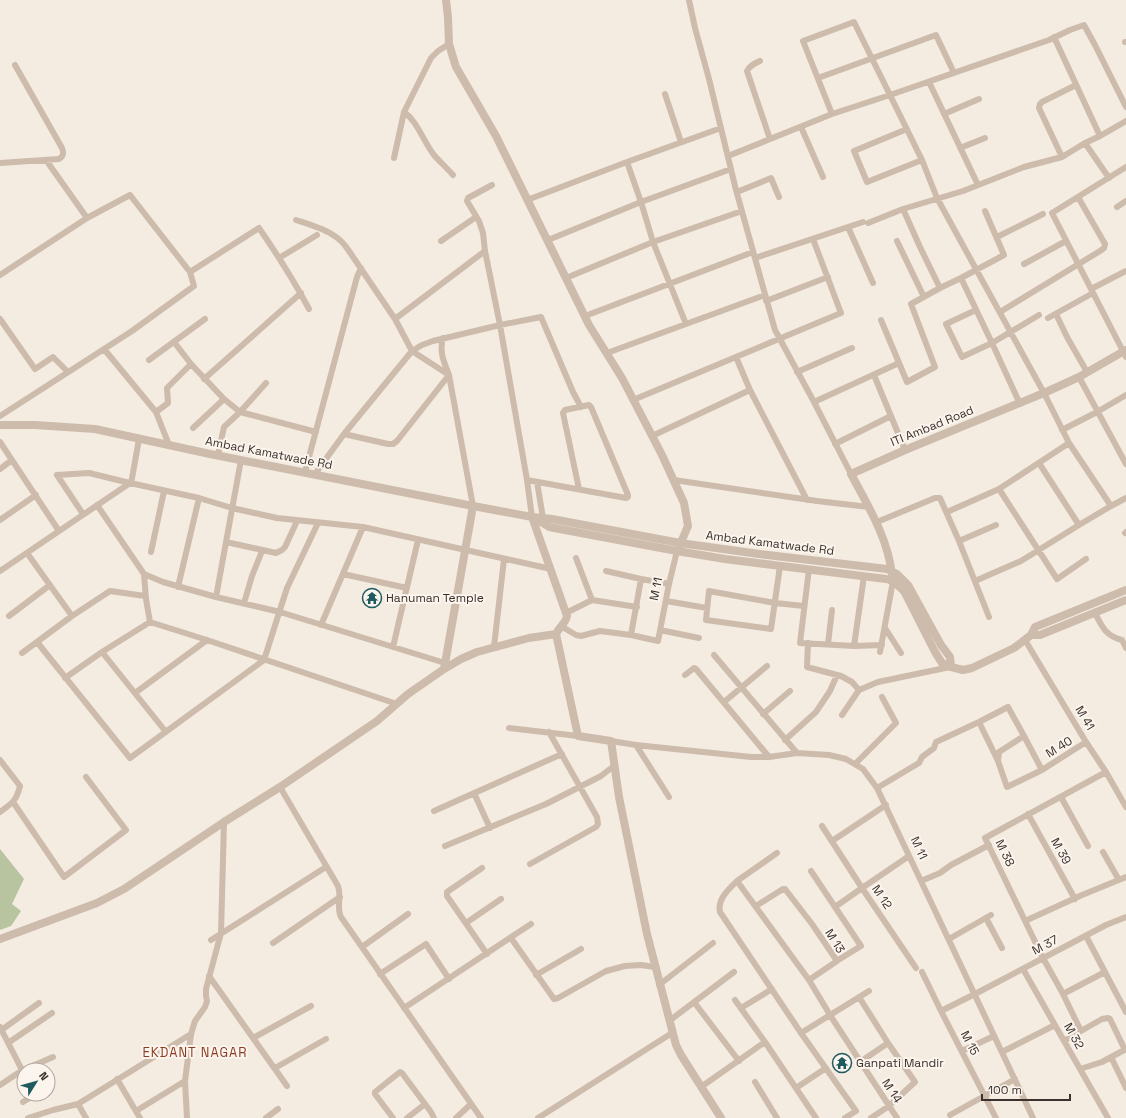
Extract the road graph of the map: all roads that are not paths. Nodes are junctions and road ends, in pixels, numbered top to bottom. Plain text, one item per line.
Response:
1 (446, 0) edge
2 (689, 0) edge
3 (1054, 38) junction
4 (449, 44) junction
5 (872, 58) junction
6 (760, 61) dead end
7 (15, 65) dead end
8 (954, 73) junction
9 (818, 78) junction
10 (929, 82) junction
11 (1076, 85) junction
12 (665, 94) dead end
13 (890, 95) junction
14 (979, 99) dead end
15 (1126, 107) edge
16 (404, 112) junction
17 (832, 114) junction
18 (944, 114) junction
19 (1126, 121) edge
20 (801, 127) junction
21 (721, 128) junction
22 (907, 129) junction
23 (1100, 136) junction
24 (985, 138) dead end
25 (770, 139) junction
26 (681, 142) junction
27 (1085, 143) junction
28 (960, 148) junction
29 (728, 156) junction
30 (1062, 157) junction
31 (394, 158) dead end
32 (46, 160) junction
33 (922, 160) junction
34 (627, 162) junction
35 (0, 163) edge
36 (731, 169) junction
37 (1126, 169) edge
38 (453, 175) dead end
39 (823, 177) dead end
40 (1109, 178) junction
41 (492, 185) dead end
42 (978, 185) junction
43 (737, 192) junction
44 (779, 197) dead end
45 (1078, 197) junction
46 (937, 198) junction
47 (527, 200) junction
48 (641, 202) junction
49 (1126, 202) edge
50 (1117, 208) dead end
51 (903, 209) junction
52 (742, 211) junction
53 (985, 211) dead end
54 (1043, 214) dead end
55 (476, 217) junction
56 (87, 218) junction
57 (296, 220) dead end
58 (848, 227) junction
59 (317, 235) dead end
60 (997, 237) junction
61 (813, 239) junction
62 (548, 240) junction
63 (1066, 240) junction
64 (441, 241) dead end
65 (897, 241) dead end
66 (653, 242) junction
67 (485, 251) junction
68 (754, 255) junction
69 (279, 258) junction
70 (1024, 264) dead end
71 (1078, 265) junction
72 (360, 268) junction
73 (977, 270) junction
74 (1126, 271) edge
75 (190, 272) junction
76 (0, 275) edge
77 (828, 277) junction
78 (566, 278) junction
79 (961, 278) junction
80 (873, 283) dead end
81 (670, 284) junction
82 (940, 288) junction
83 (1092, 291) junction
84 (301, 293) junction
85 (924, 297) junction
86 (766, 298) junction
87 (309, 309) dead end
88 (976, 310) junction
89 (1000, 312) junction
90 (1056, 314) junction
91 (1039, 315) dead end
92 (585, 316) junction
93 (395, 318) junction
94 (1048, 318) dead end
95 (0, 320) edge
96 (205, 320) dead end
97 (881, 320) dead end
98 (686, 324) junction
99 (500, 325) junction
100 (1011, 332) junction
101 (443, 338) junction
102 (779, 339) junction
103 (174, 342) junction
104 (992, 343) junction
105 (852, 348) dead end
106 (104, 349) junction
107 (412, 351) junction
108 (607, 353) junction
109 (1125, 353) edge
110 (736, 357) junction
111 (149, 360) dead end
112 (899, 363) junction
113 (191, 364) junction
114 (68, 372) junction
115 (797, 372) junction
116 (1087, 372) junction
117 (449, 375) junction
118 (874, 375) junction
119 (1079, 377) junction
120 (204, 378) junction
121 (266, 383) dead end
122 (750, 390) junction
123 (1044, 393) junction
124 (1126, 395) edge
125 (224, 399) junction
126 (633, 400) junction
127 (814, 402) junction
128 (1020, 404) junction
129 (581, 407) dead end
130 (156, 412) junction
131 (240, 412) junction
132 (1097, 412) junction
133 (0, 416) edge
134 (891, 416) junction
135 (0, 425) edge
136 (193, 428) dead end
137 (1062, 430) junction
138 (316, 432) junction
139 (344, 434) junction
140 (652, 436) junction
141 (139, 438) junction
142 (0, 442) edge
143 (835, 444) junction
144 (1069, 444) junction
145 (169, 445) junction
146 (904, 450) junction
147 (218, 455) junction
148 (12, 460) junction
149 (241, 460) junction
150 (1039, 462) junction
151 (1126, 464) edge
152 (0, 469) edge
153 (306, 472) junction
154 (316, 474) junction
155 (851, 474) junction
156 (527, 480) junction
157 (674, 480) junction
158 (537, 482) junction
159 (130, 484) junction
160 (999, 489) junction
161 (579, 490) junction
162 (164, 491) junction
163 (36, 496) junction
164 (199, 498) junction
165 (1126, 498) edge
166 (807, 500) junction
167 (97, 505) junction
168 (473, 506) junction
169 (1111, 506) junction
170 (869, 507) junction
171 (232, 508) junction
172 (947, 512) junction
173 (84, 514) junction
174 (532, 517) junction
175 (543, 518) junction
176 (0, 520) edge
177 (297, 521) junction
178 (877, 522) junction
179 (318, 523) junction
180 (1079, 524) junction
181 (996, 525) dead end
182 (362, 528) junction
183 (59, 531) junction
184 (418, 540) junction
185 (959, 541) junction
186 (226, 542) junction
187 (678, 547) junction
188 (465, 550) junction
189 (1039, 550) junction
190 (262, 551) junction
191 (151, 552) dead end
192 (27, 553) junction
193 (576, 558) dead end
194 (504, 559) junction
195 (1086, 559) dead end
196 (780, 566) junction
197 (550, 569) junction
198 (809, 569) junction
199 (0, 571) edge
200 (606, 571) dead end
201 (892, 571) junction
202 (144, 574) junction
203 (343, 574) junction
204 (864, 576) junction
205 (641, 579) junction
206 (893, 581) junction
207 (975, 581) junction
208 (669, 584) junction
209 (50, 585) junction
210 (178, 587) junction
211 (407, 588) junction
212 (1126, 590) edge
213 (909, 592) junction
214 (145, 596) junction
215 (216, 597) junction
216 (592, 600) junction
217 (1126, 600) edge
218 (666, 601) junction
219 (775, 603) junction
220 (244, 604) junction
221 (804, 606) junction
222 (637, 607) junction
223 (707, 608) junction
224 (832, 610) dead end
225 (280, 612) junction
226 (566, 613) junction
227 (1095, 613) junction
228 (9, 616) dead end
229 (72, 616) junction
230 (989, 617) dead end
231 (150, 622) junction
232 (321, 625) junction
233 (561, 626) junction
234 (885, 628) junction
235 (660, 630) junction
236 (556, 634) junction
237 (631, 635) junction
238 (699, 638) dead end
239 (1028, 638) junction
240 (207, 640) junction
241 (1124, 640) edge
242 (37, 642) junction
243 (808, 643) junction
244 (828, 644) junction
245 (882, 644) junction
246 (854, 646) junction
247 (394, 647) junction
248 (494, 647) junction
249 (1126, 648) edge
250 (102, 652) junction
251 (880, 652) dead end
252 (22, 653) dead end
253 (901, 653) dead end
254 (714, 656) dead end
255 (264, 660) junction
256 (444, 666) junction
257 (767, 666) dead end
258 (951, 666) junction
259 (685, 675) dead end
260 (837, 675) junction
261 (66, 678) junction
262 (741, 688) junction
263 (859, 690) junction
264 (790, 692) dead end
265 (135, 693) junction
266 (882, 697) dead end
267 (724, 702) junction
268 (397, 704) junction
269 (763, 714) junction
270 (842, 715) dead end
271 (979, 722) junction
272 (510, 728) dead end
273 (166, 732) junction
274 (549, 732) junction
275 (578, 736) junction
276 (1024, 736) junction
277 (785, 740) junction
278 (611, 741) junction
279 (1086, 742) junction
280 (636, 745) junction
281 (797, 753) junction
282 (562, 754) junction
283 (769, 757) junction
284 (0, 760) edge
285 (998, 761) junction
286 (855, 764) junction
287 (615, 765) junction
288 (1042, 770) junction
289 (1106, 772) junction
290 (86, 777) dead end
291 (580, 786) junction
292 (280, 787) junction
293 (877, 788) junction
294 (474, 793) junction
295 (1061, 796) junction
296 (669, 798) dead end
297 (13, 802) junction
298 (886, 805) junction
299 (1126, 807) edge
300 (434, 811) dead end
301 (0, 812) edge
302 (1028, 814) junction
303 (224, 822) junction
304 (822, 826) dead end
305 (490, 828) junction
306 (832, 841) junction
307 (989, 845) junction
308 (445, 846) dead end
309 (1088, 846) dead end
310 (1103, 852) dead end
311 (777, 853) dead end
312 (910, 856) junction
313 (530, 864) dead end
314 (326, 867) junction
315 (482, 868) dead end
316 (811, 871) dead end
317 (1126, 877) edge
318 (1119, 880) junction
319 (737, 881) junction
320 (921, 881) junction
321 (862, 888) junction
322 (340, 897) junction
323 (1075, 898) junction
324 (502, 899) dead end
325 (756, 906) junction
326 (835, 906) junction
327 (408, 914) dead end
328 (1126, 917) edge
329 (1025, 921) junction
330 (466, 923) junction
331 (531, 924) dead end
332 (221, 933) junction
333 (1086, 936) junction
334 (511, 938) junction
335 (0, 939) edge
336 (949, 939) junction
337 (211, 940) dead end
338 (273, 943) dead end
339 (713, 943) dead end
340 (362, 947) junction
341 (1002, 948) dead end
342 (581, 949) dead end
343 (487, 954) junction
344 (1043, 958) junction
345 (835, 962) junction
346 (655, 967) junction
347 (916, 968) dead end
348 (1024, 969) junction
349 (734, 972) dead end
350 (922, 972) dead end
351 (1105, 972) junction
352 (380, 974) junction
353 (536, 975) junction
354 (209, 976) junction
355 (449, 979) junction
356 (809, 980) junction
357 (659, 985) junction
358 (772, 989) junction
359 (869, 991) dead end
360 (975, 994) junction
361 (1063, 994) junction
362 (859, 997) junction
363 (735, 1000) dead end
364 (694, 1002) junction
365 (39, 1004) dead end
366 (311, 1006) dead end
367 (404, 1008) junction
368 (741, 1008) junction
369 (941, 1011) junction
370 (1126, 1012) edge
371 (52, 1014) dead end
372 (830, 1015) junction
373 (669, 1021) junction
374 (1055, 1025) junction
375 (0, 1030) edge
376 (1081, 1031) junction
377 (672, 1033) junction
378 (801, 1033) junction
379 (191, 1034) junction
380 (994, 1036) junction
381 (253, 1038) junction
382 (326, 1039) dead end
383 (1064, 1041) junction
384 (765, 1042) junction
385 (8, 1043) junction
386 (888, 1043) junction
387 (1126, 1050) edge
388 (962, 1051) junction
389 (1002, 1052) junction
390 (53, 1057) dead end
391 (1111, 1057) junction
392 (739, 1060) junction
393 (18, 1062) edge
394 (44, 1062) edge
395 (860, 1062) junction
396 (275, 1068) junction
397 (826, 1068) junction
398 (1080, 1069) junction
399 (16, 1077) edge
400 (117, 1079) junction
401 (1015, 1079) junction
402 (185, 1081) junction
403 (755, 1082) dead end
404 (0, 1085) edge
405 (287, 1086) dead end
406 (701, 1087) junction
407 (796, 1088) junction
408 (1126, 1088) edge
409 (985, 1097) junction
410 (78, 1104) junction
411 (425, 1104) junction
412 (471, 1104) junction
413 (889, 1106) junction
414 (278, 1109) dead end
415 (136, 1111) junction
416 (856, 1111) junction
417 (950, 1116) dead end
418 (28, 1118) edge
419 (86, 1118) edge
420 (140, 1118) edge
421 (186, 1118) edge
422 (266, 1118) edge
423 (393, 1118) edge
424 (408, 1118) edge
425 (434, 1118) edge
426 (456, 1118) edge
427 (481, 1118) edge
428 (538, 1118) edge
429 (721, 1118) edge
430 (777, 1118) edge
431 (816, 1118) edge
432 (845, 1118) edge
433 (861, 1118) edge
434 (871, 1118) edge
435 (897, 1118) edge
436 (996, 1118) edge
437 (1033, 1118) edge
438 (1108, 1118) edge

1 - 4 street
2 - 21 street
3 - 8 street
3 - 11 street
3 - 15 street
4 - 16 street
4 - 47 street
5 - 8 street
5 - 9 street
5 - 9 street
5 - 13 street
6 - 25 street
7 - 32 street
8 - 10 street
9 - 17 street
10 - 13 street
10 - 18 street
11 - 23 street
11 - 30 street
12 - 26 street
13 - 17 street
13 - 22 street
14 - 18 street
16 - 31 street
16 - 38 street
17 - 20 street
18 - 28 street
19 - 23 street
20 - 25 street
20 - 39 street
21 - 26 street
21 - 29 street
22 - 33 street
22 - 33 street
23 - 27 street
24 - 28 street
25 - 29 street
26 - 34 street
27 - 30 street
27 - 40 street
28 - 42 street
29 - 36 street
30 - 42 street
32 - 35 street
32 - 56 street
33 - 46 street
34 - 47 street
34 - 48 street
36 - 43 street
36 - 48 street
37 - 40 street
40 - 45 street
41 - 55 street
42 - 46 street
43 - 44 street
43 - 52 street
45 - 63 street
45 - 71 street
46 - 51 street
46 - 73 street
47 - 62 street
48 - 62 street
48 - 66 street
49 - 50 street
51 - 58 street
51 - 82 street
52 - 66 street
52 - 68 street
53 - 60 street
54 - 60 street
55 - 64 street
55 - 67 street
56 - 75 street
56 - 76 street
57 - 72 street
58 - 61 street
58 - 80 street
59 - 69 street
60 - 73 street
61 - 68 street
61 - 77 street
62 - 78 street
63 - 70 street
63 - 71 street
65 - 85 street
66 - 78 street
66 - 81 street
67 - 93 street
67 - 99 street
68 - 81 street
68 - 86 street
69 - 75 street
69 - 84 street
71 - 83 street
71 - 89 street
72 - 93 street
72 - 138 street
73 - 79 street
73 - 89 street
74 - 83 street
75 - 106 street
77 - 86 street
77 - 102 street
78 - 92 street
79 - 82 street
79 - 88 street
81 - 92 street
81 - 98 street
82 - 85 street
83 - 90 street
83 - 109 street
84 - 87 street
84 - 120 street
85 - 112 street
86 - 98 street
86 - 102 street
88 - 104 street
88 - 104 street
89 - 100 street
90 - 94 street
90 - 116 street
91 - 100 street
92 - 108 street
93 - 107 street
95 - 114 street
96 - 103 street
97 - 112 street
98 - 108 street
99 - 101 street
99 - 129 street
99 - 156 street
100 - 104 street
100 - 123 street
101 - 107 street
101 - 117 street
102 - 110 street
102 - 115 street
103 - 111 street
103 - 113 street
104 - 128 street
105 - 115 street
106 - 114 street
106 - 130 street
107 - 117 street
107 - 139 street
108 - 126 street
109 - 116 street, ITI Ambad Road
110 - 122 street
110 - 126 street
112 - 118 street
113 - 120 street
113 - 130 street
114 - 133 street
115 - 127 street
116 - 119 street, ITI Ambad Road
117 - 139 street
117 - 168 street
118 - 127 street
118 - 134 street
119 - 123 street, ITI Ambad Road
119 - 132 street
120 - 125 street
121 - 131 street
122 - 140 street
122 - 166 street
123 - 128 street, ITI Ambad Road
123 - 137 street
124 - 132 street
125 - 131 street
125 - 136 street
126 - 140 street
127 - 143 street
128 - 146 street, ITI Ambad Road
130 - 145 street
131 - 138 street
131 - 147 street
132 - 137 street
132 - 151 street
134 - 143 street
134 - 146 street
135 - 141 street, Ambad Kamatwade Rd
137 - 144 street
138 - 153 street
139 - 154 street
140 - 157 street
141 - 145 street, Ambad Kamatwade Rd
141 - 159 street
142 - 148 street
143 - 155 street
144 - 150 street
144 - 169 street
145 - 147 street, Ambad Kamatwade Rd
146 - 155 street, ITI Ambad Road
147 - 149 street, Ambad Kamatwade Rd
148 - 152 street
148 - 163 street
149 - 153 street, Ambad Kamatwade Rd
149 - 171 street
150 - 160 street
150 - 180 street
153 - 154 street, Ambad Kamatwade Rd
154 - 168 street, Ambad Kamatwade Rd
155 - 170 street
156 - 158 street
156 - 174 street
157 - 166 street
157 - 187 street
158 - 161 street
158 - 175 street
159 - 162 street
159 - 167 street
159 - 173 street
160 - 172 street
160 - 189 street
161 - 161 street
162 - 164 street
162 - 191 street
163 - 176 street
163 - 183 street
164 - 171 street
164 - 210 street
165 - 169 street
166 - 170 street
167 - 173 street
167 - 202 street
168 - 174 street, Ambad Kamatwade Rd
168 - 188 street
169 - 180 street
170 - 178 street
171 - 177 street
171 - 186 street
172 - 178 street
172 - 185 street
173 - 183 street
174 - 175 street, Ambad Kamatwade Rd
174 - 187 street, Ambad Kamatwade Rd
174 - 197 street
175 - 187 street, Ambad Kamatwade Rd
177 - 179 street
177 - 190 street
178 - 201 street
179 - 182 street
179 - 225 street
180 - 189 street
181 - 185 street
182 - 184 street
182 - 203 street
183 - 192 street
184 - 188 street
184 - 211 street
185 - 207 street
186 - 190 street
186 - 215 street
187 - 196 street, Ambad Kamatwade Rd
187 - 201 street, Ambad Kamatwade Rd
187 - 208 street, M 11
188 - 194 street
188 - 256 street
189 - 195 street
189 - 207 street
190 - 220 street
192 - 199 street
192 - 209 street
193 - 216 street
194 - 197 street
194 - 248 street
196 - 198 street, Ambad Kamatwade Rd
196 - 219 street
197 - 226 street
198 - 204 street, Ambad Kamatwade Rd
198 - 221 street
200 - 205 street
201 - 206 street
201 - 213 street, Ambad Kamatwade Rd
202 - 210 street
202 - 214 street
203 - 211 street
203 - 232 street
204 - 206 street, Ambad Kamatwade Rd
204 - 246 street
205 - 208 street
205 - 222 street
206 - 213 street, Ambad Kamatwade Rd
206 - 234 street
207 - 230 street
208 - 218 street, M 11
209 - 228 street
209 - 229 street
210 - 215 street
211 - 247 street
212 - 239 street
213 - 258 street, Ambad Kamatwade Rd
214 - 229 street
214 - 231 street
215 - 220 street
216 - 222 street
216 - 226 street
217 - 227 street
218 - 223 street
218 - 235 street, M 11
219 - 221 street
219 - 223 street
219 - 223 street
220 - 225 street
221 - 243 street
222 - 237 street
224 - 244 street
225 - 232 street
225 - 255 street
226 - 233 street
227 - 239 street
227 - 241 street
229 - 242 street
231 - 240 street
231 - 250 street
232 - 247 street
233 - 236 street
233 - 237 street
234 - 245 street
234 - 253 street
235 - 237 street, M 11
235 - 238 street
236 - 248 street
236 - 275 street
239 - 258 street
239 - 279 street, M 41
240 - 255 street
240 - 265 street
241 - 249 street
242 - 252 street
242 - 261 street
243 - 244 street
243 - 260 street
244 - 246 street
245 - 246 street
245 - 251 street
247 - 256 street
248 - 256 street
250 - 261 street
250 - 265 street
254 - 262 street
255 - 268 street
255 - 273 street
256 - 268 street
257 - 262 street
258 - 263 street
259 - 267 street
260 - 263 street
260 - 277 street
261 - 273 street
262 - 267 street
262 - 269 street
263 - 270 street
264 - 269 street
265 - 273 street
266 - 286 street
267 - 283 street
268 - 292 street
269 - 277 street
271 - 276 street, M 40
271 - 285 street
271 - 293 street
272 - 274 street
274 - 275 street
274 - 282 street
275 - 278 street
276 - 285 street
276 - 288 street, M 40
277 - 281 street
278 - 280 street, M 11
278 - 287 street
279 - 288 street, M 40
279 - 289 street, M 41
280 - 283 street, M 11
280 - 296 street
281 - 283 street, M 11
281 - 286 street, M 11
282 - 291 street
282 - 294 street
284 - 297 street
285 - 288 street, M 40
286 - 293 street, M 11
287 - 291 street
287 - 346 street
289 - 295 street, M 38
289 - 299 street, M 41
290 - 297 street
291 - 305 street
291 - 313 street
292 - 303 street
292 - 314 street
293 - 298 street, M 11
294 - 300 street
294 - 305 street
295 - 302 street, M 38
295 - 309 street
297 - 301 street
298 - 306 street
298 - 312 street, M 11
302 - 307 street, M 38
302 - 323 street, M 39
303 - 332 street
303 - 335 street
304 - 306 street
305 - 308 street
306 - 321 street
307 - 320 street
307 - 329 street, M 38
310 - 318 street
311 - 319 street
312 - 320 street, M 11
312 - 321 street, M 12
314 - 322 street
314 - 332 street
315 - 330 street
316 - 326 street
317 - 318 street
318 - 323 street
319 - 325 street, M 14
319 - 358 street
320 - 336 street, M 11
321 - 326 street
321 - 347 street, M 12
322 - 338 street
322 - 340 street
323 - 329 street
324 - 330 street
325 - 345 street, M 13
325 - 356 street, M 14
326 - 345 street
327 - 340 street
328 - 333 street, M 37
329 - 344 street, M 38
330 - 343 street
331 - 334 street
332 - 337 street
332 - 354 street
333 - 344 street, M 37
333 - 351 street
334 - 343 street
334 - 353 street
336 - 341 street
336 - 360 street, M 11
339 - 357 street
340 - 352 street
342 - 353 street
343 - 355 street
344 - 348 street, M 37
344 - 361 street, M 38
345 - 356 street, M 13
346 - 353 street
346 - 357 street
348 - 360 street, M 37
348 - 374 street, M 32
349 - 364 street
350 - 369 street, M 15
351 - 361 street
351 - 370 street
352 - 355 street
352 - 367 street
354 - 379 street
354 - 381 street
355 - 367 street
356 - 372 street, M 14
357 - 373 street
358 - 368 street
358 - 378 street
359 - 362 street
360 - 369 street
360 - 380 street, M 11
361 - 376 street, M 38
362 - 372 street
362 - 386 street
363 - 368 street
364 - 373 street
364 - 392 street
365 - 375 street
366 - 381 street
367 - 412 street
368 - 384 street
369 - 388 street, M 15
371 - 385 street
372 - 378 street
372 - 395 street, M 14
373 - 377 street
374 - 383 street, M 32
374 - 389 street
375 - 385 street
376 - 383 street
376 - 387 street
377 - 406 street
377 - 428 street
378 - 397 street
379 - 400 street
379 - 402 street
380 - 388 street
380 - 389 street, M 11
381 - 396 street
382 - 396 street
383 - 398 street, M 32
384 - 392 street
384 - 407 street
385 - 393 street
386 - 395 street
386 - 413 street
387 - 391 street
388 - 409 street, M 15
389 - 401 street, M 11
390 - 394 street
391 - 398 street
391 - 408 street
392 - 406 street
395 - 413 street, M 14
396 - 405 street
397 - 407 street
397 - 416 street
398 - 438 street, M 32
399 - 404 street
400 - 410 street
400 - 415 street
401 - 409 street
401 - 437 street, M 11
402 - 415 street
402 - 421 street
403 - 430 street
406 - 429 street
407 - 431 street
409 - 417 street
409 - 436 street, M 15
410 - 418 street
410 - 419 street
411 - 423 street
411 - 424 street
411 - 425 street
412 - 426 street
412 - 427 street
413 - 434 street
413 - 435 street, M 14
414 - 422 street
415 - 420 street
416 - 432 street
416 - 433 street

